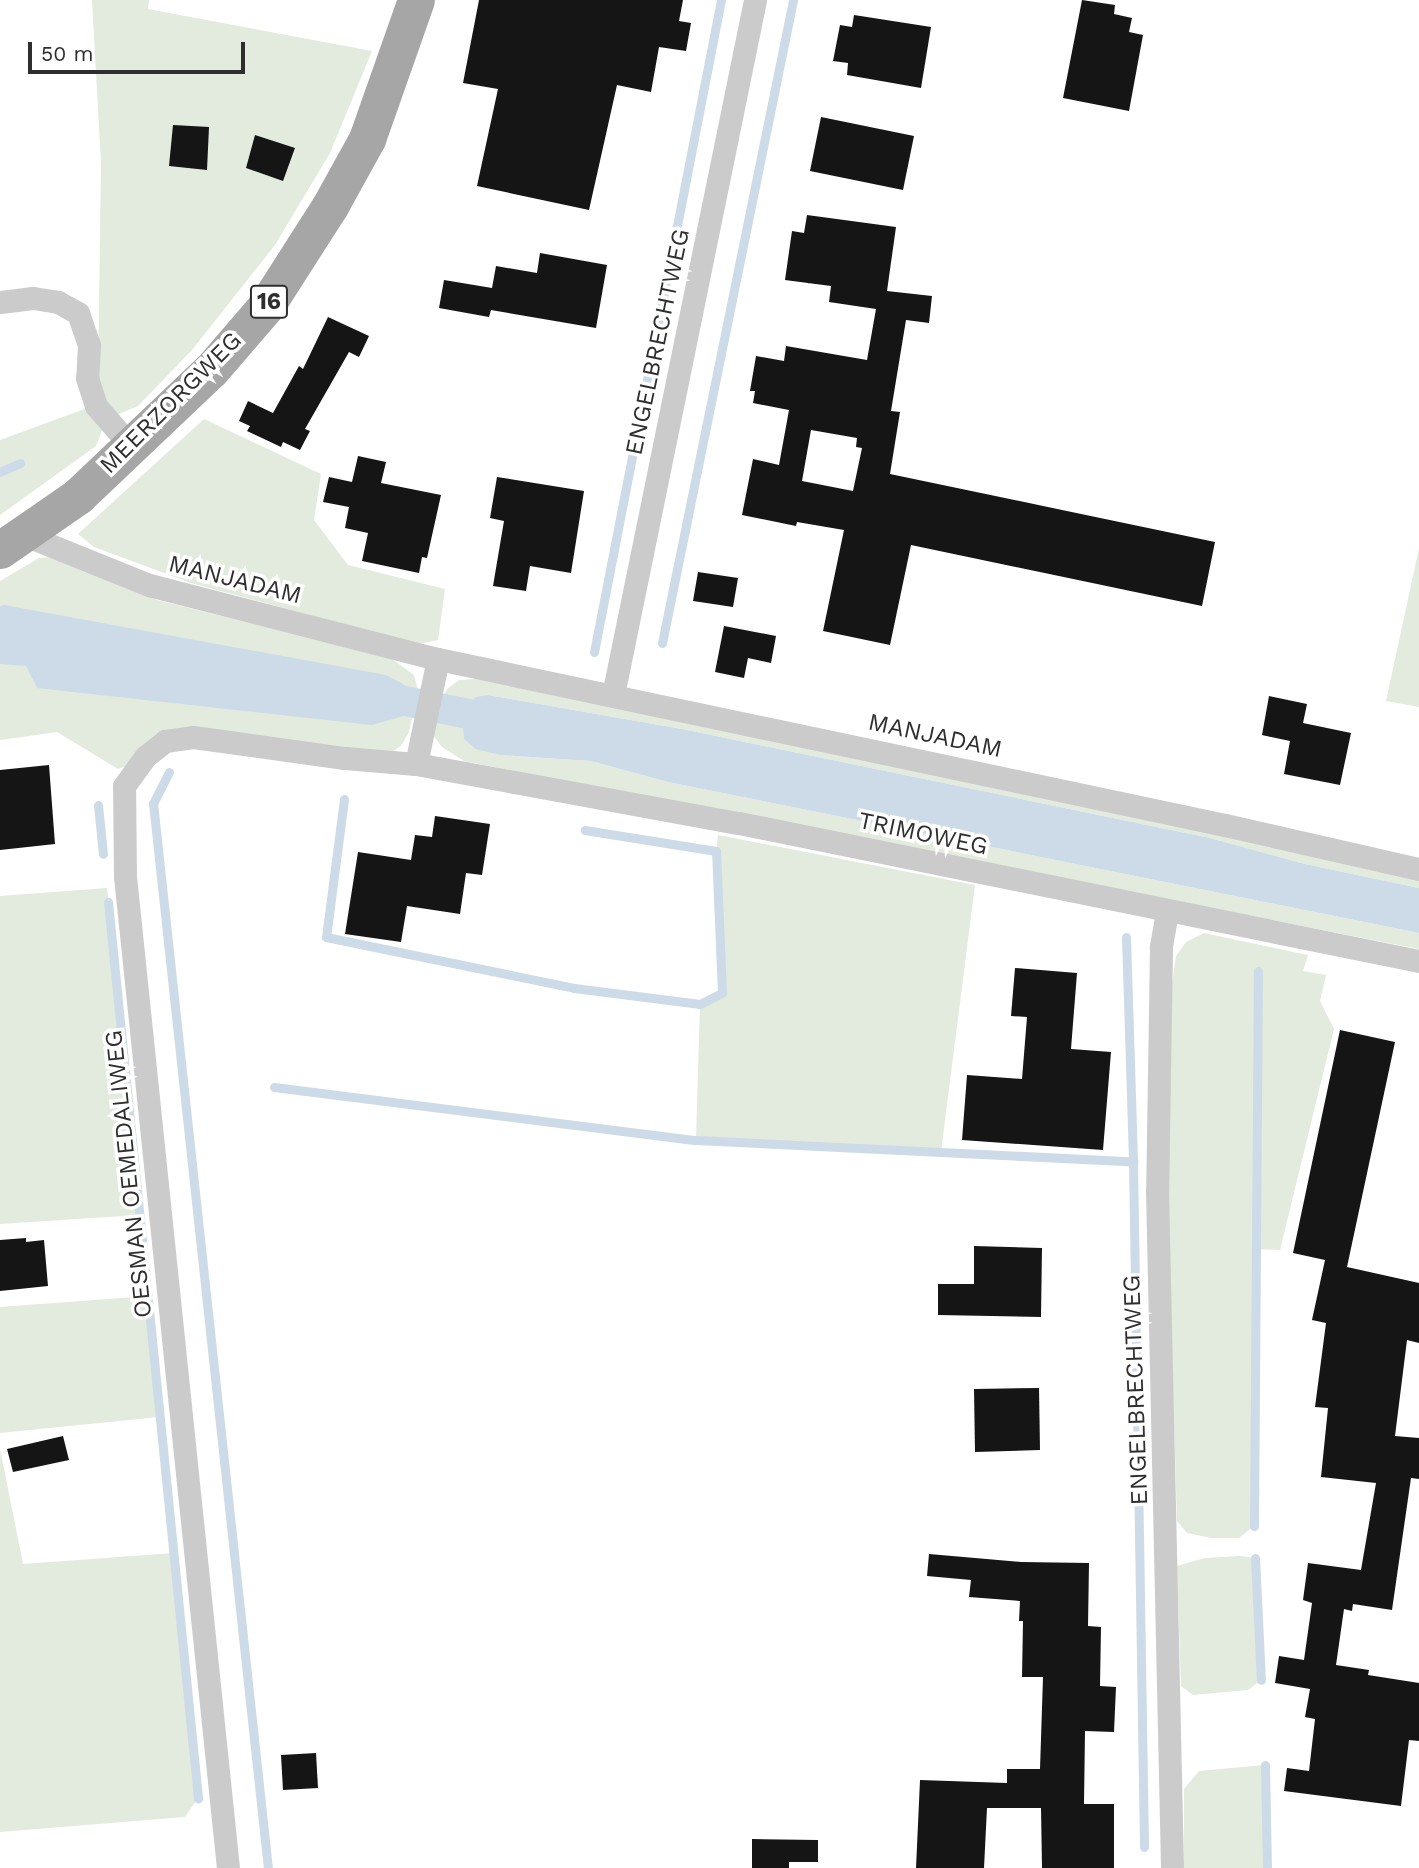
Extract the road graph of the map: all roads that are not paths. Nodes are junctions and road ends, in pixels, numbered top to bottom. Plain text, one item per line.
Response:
1 (415, 0) edge
2 (755, 0) edge
3 (0, 302) edge
4 (130, 445) junction
5 (13, 542) edge
6 (436, 667) junction
7 (613, 695) junction
8 (417, 755) junction
9 (1419, 869) edge
10 (1167, 912) junction
11 (1419, 961) edge
12 (228, 1868) edge
13 (1171, 1868) edge

1 - 4 main road, MEERZORGWEG / 16
2 - 7 street, ENGELBRECHTWEG
3 - 4 street
4 - 5 main road, MEERZORGWEG / 16
5 - 6 street, MANJADAM
6 - 7 street, MANJADAM
6 - 8 street
7 - 9 street, MANJADAM
8 - 10 street, TRIMOWEG
8 - 12 street, OESMAN OEMEDALIWEG
10 - 11 street, TRIMOWEG
10 - 13 street, ENGELBRECHTWEG

